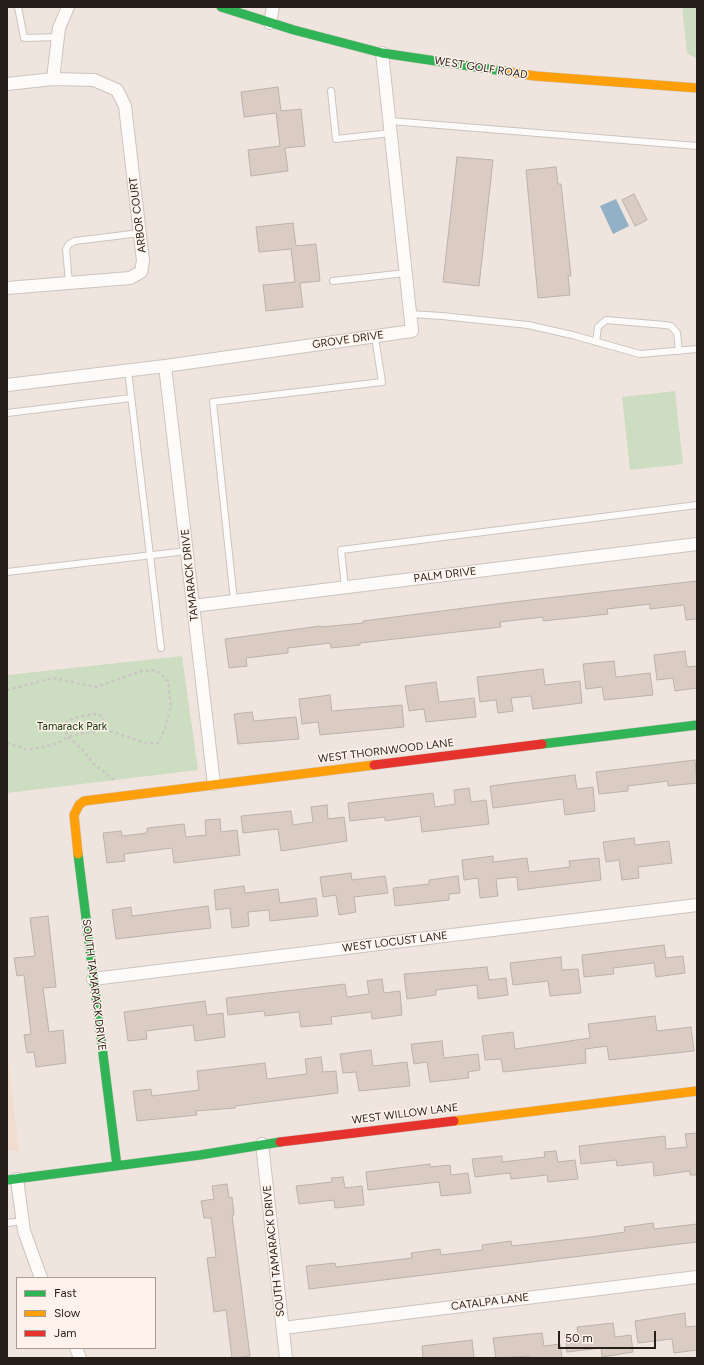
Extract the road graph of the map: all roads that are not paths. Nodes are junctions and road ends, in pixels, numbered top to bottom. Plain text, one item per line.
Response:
1 (18, 7) edge
2 (68, 7) edge
3 (221, 7) edge
4 (273, 7) edge
5 (270, 23) junction
6 (58, 37) junction
7 (382, 53) junction
8 (53, 79) junction
9 (7, 84) edge
10 (697, 88) edge
11 (331, 91) dead end
12 (390, 127) junction
13 (697, 146) edge
14 (140, 233) junction
15 (406, 273) junction
16 (333, 281) dead end
17 (69, 283) junction
18 (7, 288) edge
19 (410, 314) junction
20 (375, 337) junction
21 (596, 342) junction
22 (697, 349) edge
23 (679, 351) junction
24 (165, 366) junction
25 (128, 370) junction
26 (7, 385) edge
27 (131, 398) junction
28 (7, 413) edge
29 (697, 505) edge
30 (697, 544) edge
31 (187, 551) junction
32 (150, 555) junction
33 (7, 572) edge
34 (345, 588) junction
35 (234, 601) junction
36 (193, 606) junction
37 (161, 648) dead end
38 (697, 725) edge
39 (214, 784) junction
40 (79, 805) joint
41 (697, 904) edge
42 (93, 979) junction
43 (697, 1091) edge
44 (262, 1144) junction
45 (117, 1166) junction
46 (12, 1180) edge
47 (23, 1221) junction
48 (7, 1223) edge
49 (41, 1277) edge
50 (697, 1277) edge
51 (283, 1328) junction
52 (286, 1358) edge

1 - 6 lane
2 - 6 street
3 - 5 street, WEST GOLF ROAD
4 - 5 street
5 - 7 street, WEST GOLF ROAD
6 - 8 street
7 - 10 street, WEST GOLF ROAD
7 - 12 street, GROVE DRIVE
8 - 9 street, ARBOR COURT
8 - 14 street, ARBOR COURT
11 - 12 lane
12 - 13 lane
12 - 15 street, GROVE DRIVE
14 - 17 lane
14 - 17 street, ARBOR COURT
15 - 16 lane
15 - 19 street, GROVE DRIVE
17 - 18 street, ARBOR COURT
19 - 20 street, GROVE DRIVE
19 - 21 lane
20 - 24 street, GROVE DRIVE
20 - 35 lane
21 - 23 lane
21 - 23 lane
22 - 23 lane
24 - 25 street, GROVE DRIVE
24 - 31 street, TAMARACK DRIVE
25 - 26 street, GROVE DRIVE
25 - 27 lane
27 - 28 lane
27 - 32 lane
29 - 34 lane
30 - 34 street, PALM DRIVE
31 - 32 lane
31 - 36 street, TAMARACK DRIVE
32 - 33 lane
32 - 37 lane
34 - 35 street, PALM DRIVE
35 - 36 street, PALM DRIVE
36 - 39 street, TAMARACK DRIVE
38 - 39 street, WEST THORNWOOD LANE
39 - 40 street, WEST THORNWOOD LANE
40 - 42 street, SOUTH TAMARACK DRIVE
41 - 42 street, WEST LOCUST LANE
42 - 45 street, SOUTH TAMARACK DRIVE
43 - 44 street, WEST WILLOW LANE
44 - 45 street, WEST WILLOW LANE
44 - 51 street, SOUTH TAMARACK DRIVE
45 - 46 street, WEST WILLOW LANE
46 - 47 street
47 - 48 lane
47 - 49 street
50 - 51 street, CATALPA LANE
51 - 52 street, SOUTH TAMARACK DRIVE

